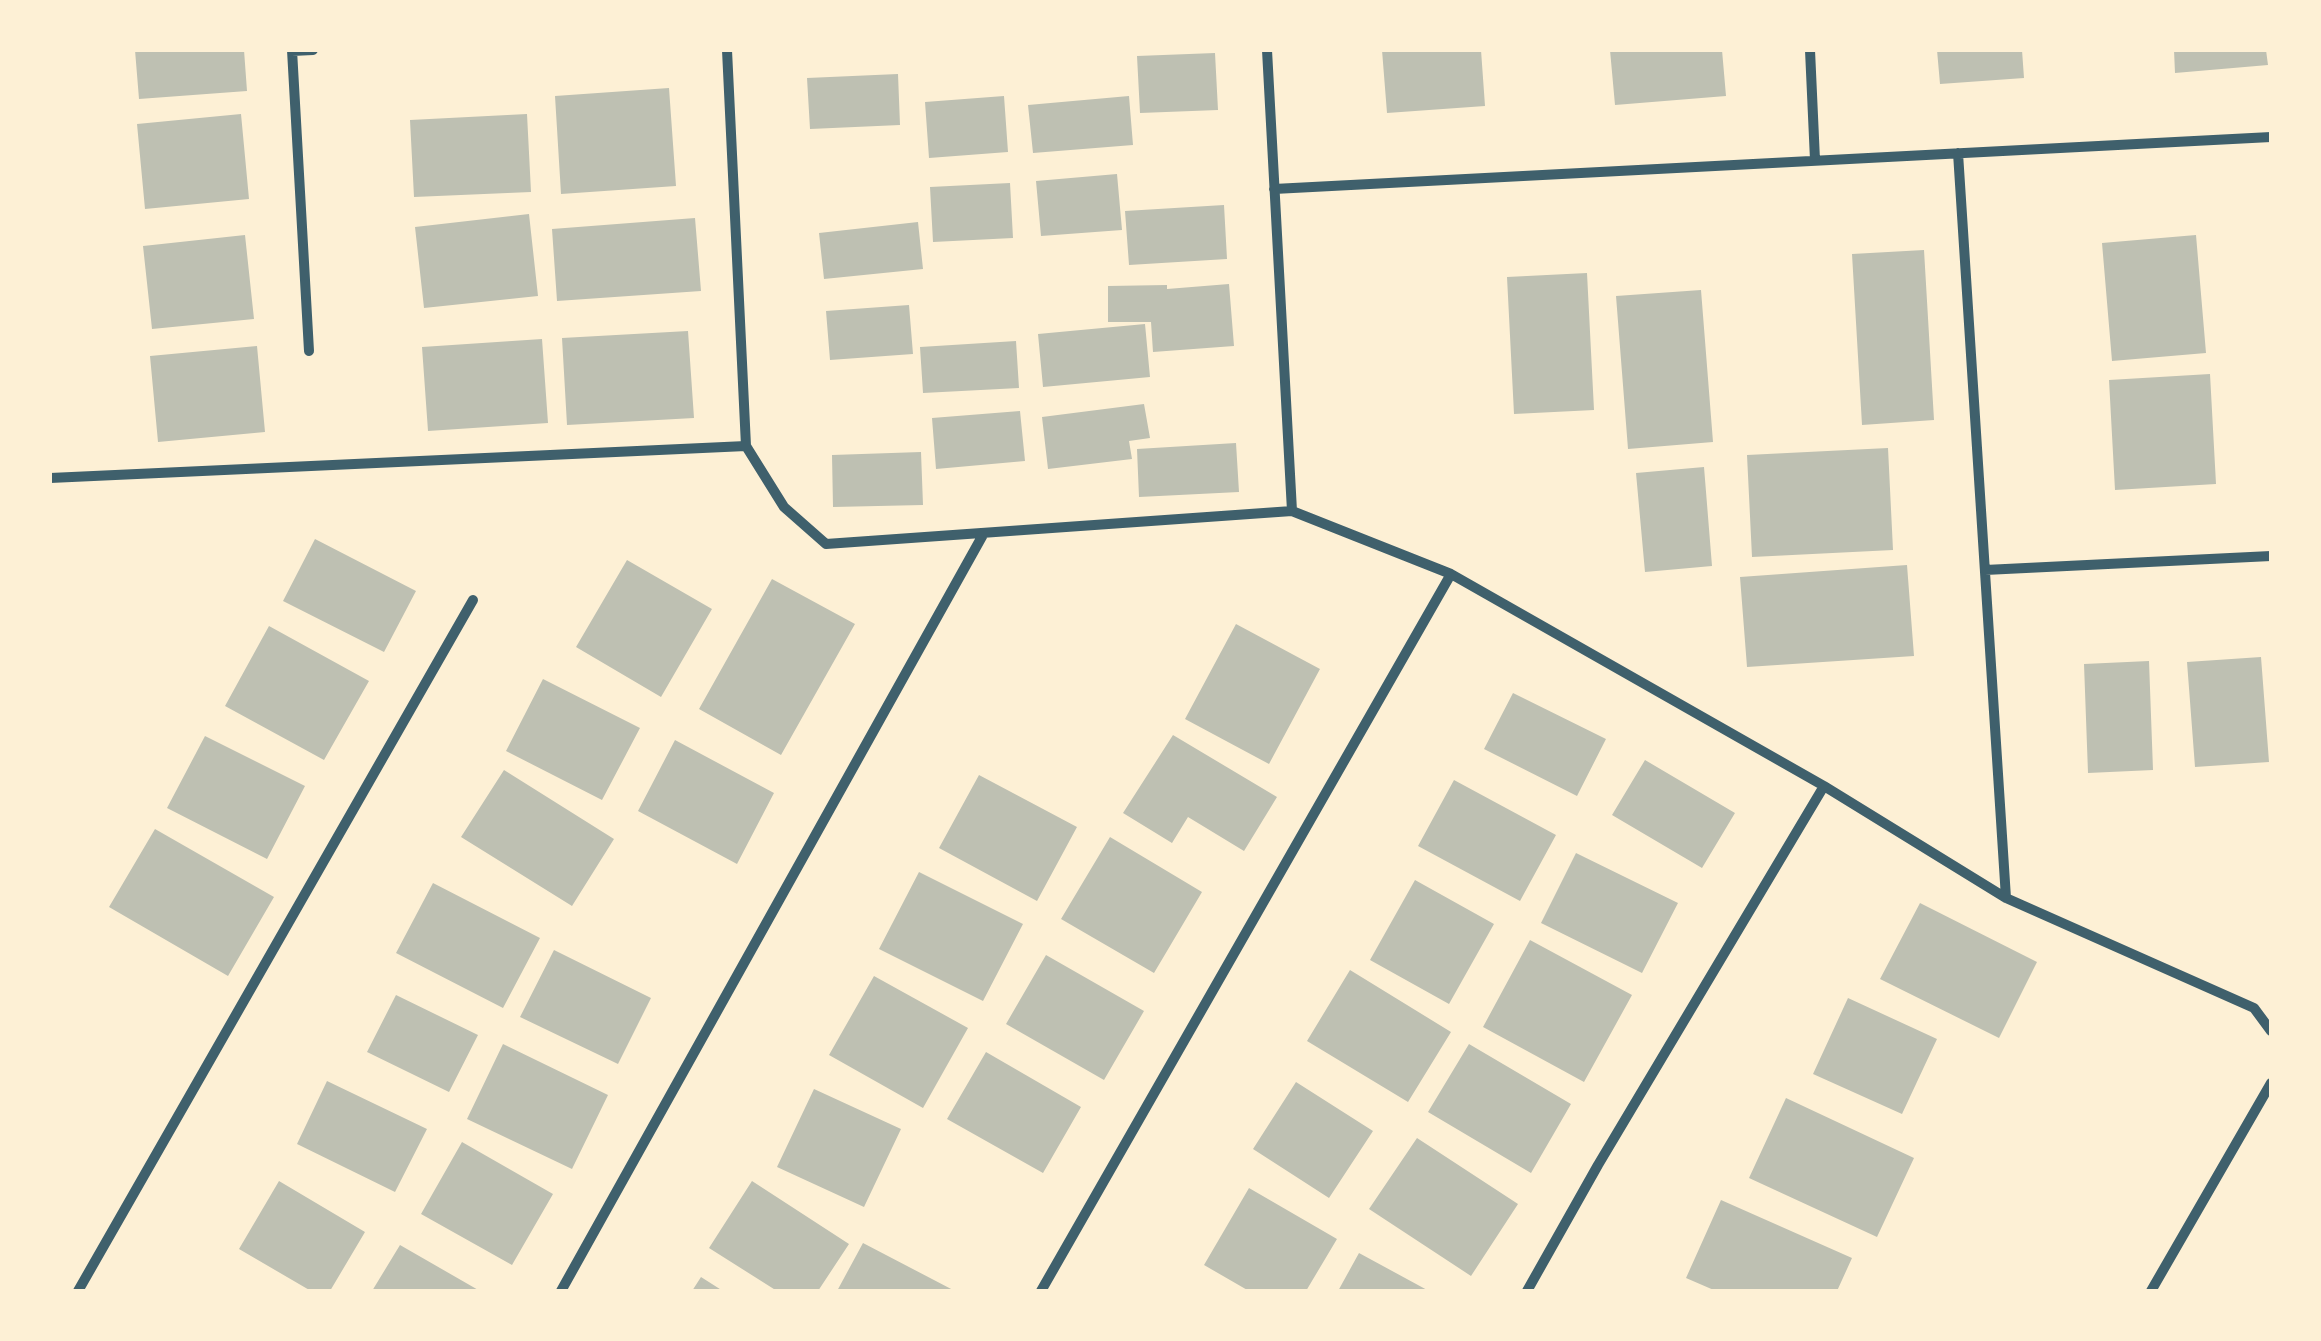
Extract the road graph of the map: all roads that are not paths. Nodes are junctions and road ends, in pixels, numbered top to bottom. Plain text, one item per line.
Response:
1 (313, 50) edge
2 (727, 50) edge
3 (1266, 50) edge
4 (1810, 50) edge
5 (292, 51) edge
6 (2271, 137) edge
7 (1958, 153) junction
8 (1816, 160) junction
9 (1274, 189) junction
10 (309, 351) dead end
11 (746, 446) junction
12 (50, 478) edge
13 (1292, 511) junction
14 (984, 533) junction
15 (2271, 556) edge
16 (1985, 570) junction
17 (1451, 574) junction
18 (473, 600) dead end
19 (1824, 786) junction
20 (2006, 898) junction
21 (2271, 1031) edge
22 (2271, 1083) edge
23 (78, 1291) edge
24 (561, 1291) edge
25 (1041, 1291) edge
26 (1527, 1291) edge
27 (2152, 1291) edge

1 - 5 street
2 - 11 street
3 - 9 street
4 - 8 street
5 - 10 street
6 - 7 street
7 - 8 street
7 - 16 street
8 - 9 street
9 - 13 street
11 - 12 street
11 - 14 street
13 - 14 street
13 - 17 street
14 - 24 street
15 - 16 street
16 - 20 street
17 - 19 street
17 - 25 street
18 - 23 street
19 - 20 street
19 - 26 street
20 - 21 street
22 - 27 street

